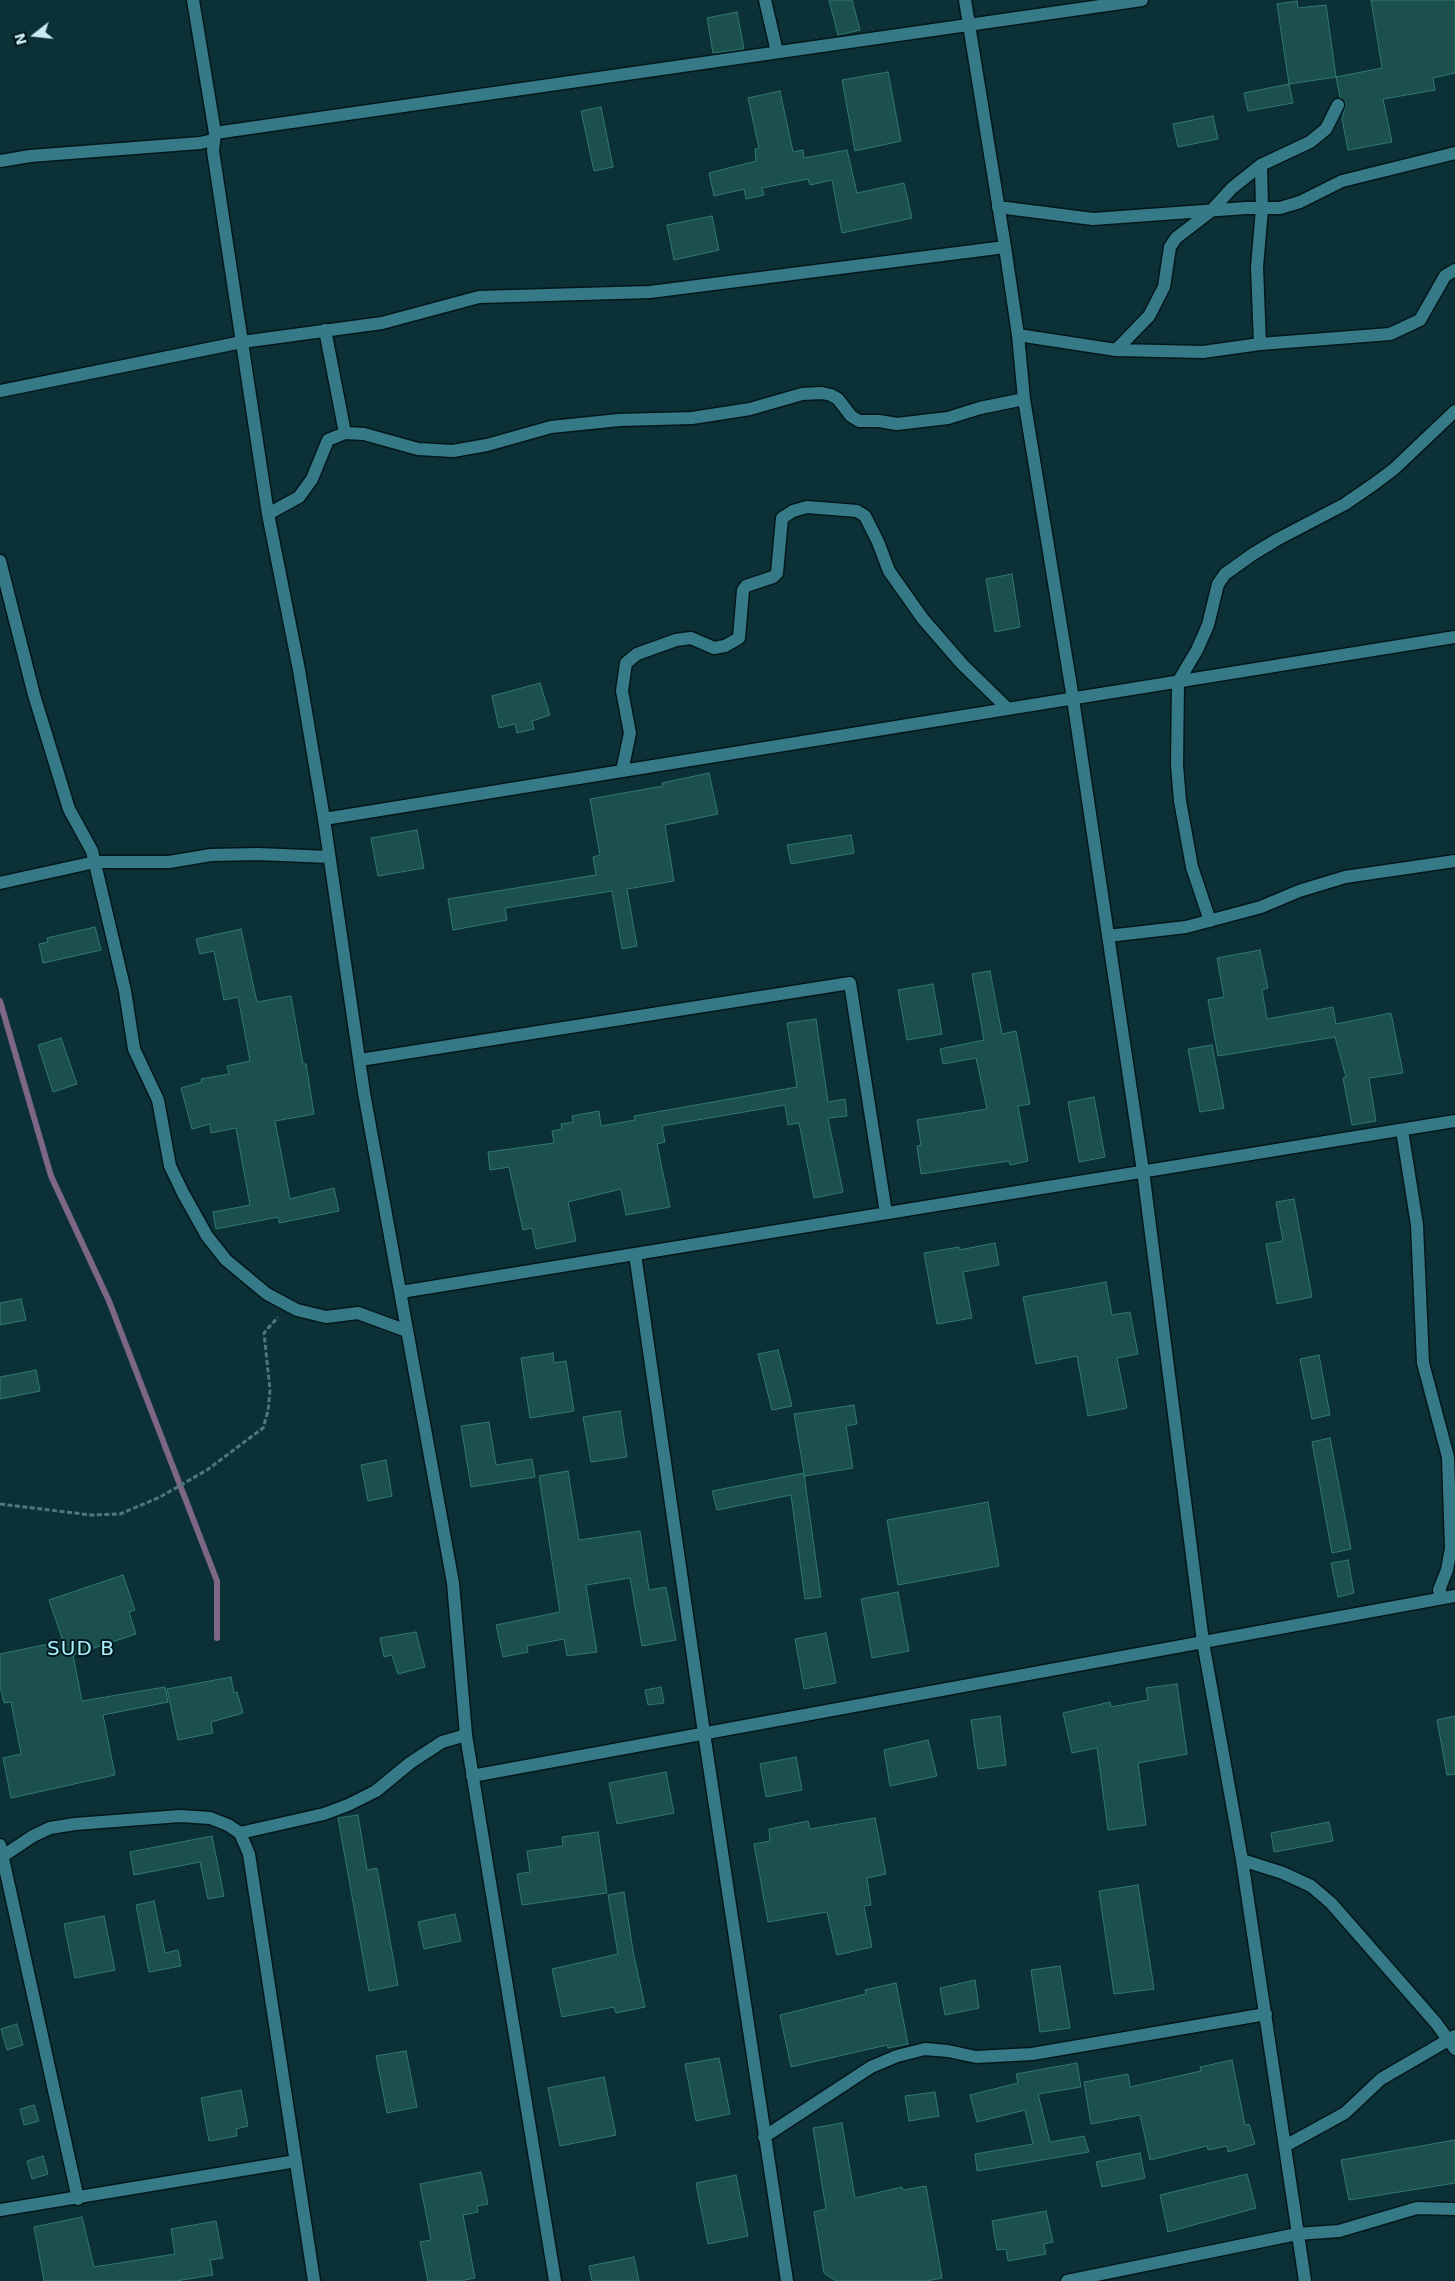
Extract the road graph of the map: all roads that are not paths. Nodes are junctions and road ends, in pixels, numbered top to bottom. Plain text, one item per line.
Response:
1 (193, 0) edge
2 (765, 0) edge
3 (965, 0) edge
4 (1136, 0) edge
5 (970, 25) junction
6 (777, 52) junction
7 (1338, 105) dead end
8 (214, 136) junction
9 (1455, 153) edge
10 (0, 161) edge
11 (1261, 166) junction
12 (998, 207) junction
13 (1262, 209) junction
14 (1211, 211) junction
15 (1006, 247) junction
16 (1455, 270) edge
17 (325, 330) junction
18 (1018, 335) junction
19 (242, 342) junction
20 (1260, 344) junction
21 (1116, 350) junction
22 (0, 392) edge
23 (1024, 399) junction
24 (1455, 411) edge
25 (344, 433) junction
26 (268, 514) junction
27 (0, 561) edge
28 (1455, 638) edge
29 (1178, 682) junction
30 (1073, 699) junction
31 (1008, 709) junction
32 (622, 771) junction
33 (324, 819) junction
34 (329, 858) junction
35 (1455, 860) edge
36 (95, 862) junction
37 (0, 883) edge
38 (1210, 921) junction
39 (1108, 936) junction
40 (360, 1060) junction
41 (1455, 1121) edge
42 (1402, 1130) junction
43 (1143, 1171) junction
44 (886, 1213) junction
45 (635, 1254) junction
46 (401, 1292) junction
47 (407, 1330) junction
48 (1449, 1597) edge
49 (1203, 1642) junction
50 (704, 1733) junction
51 (466, 1734) junction
52 (472, 1776) junction
53 (240, 1833) junction
54 (2, 1851) edge
55 (1242, 1860) junction
56 (1266, 2014) junction
57 (1453, 2042) edge
58 (764, 2136) junction
59 (1285, 2146) junction
60 (296, 2161) junction
61 (78, 2199) junction
62 (1455, 2209) edge
63 (0, 2210) edge
64 (1297, 2234) junction
65 (314, 2281) edge
66 (555, 2281) edge
67 (787, 2281) edge
68 (1067, 2281) edge
69 (1305, 2281) edge

1 - 8 street
2 - 6 street
3 - 5 street
4 - 5 street
5 - 6 street
5 - 12 street
6 - 8 street
7 - 11 street
8 - 10 street
8 - 19 street
9 - 13 street
11 - 13 street
11 - 14 street
12 - 14 street
12 - 15 street
13 - 14 street
13 - 20 street
14 - 21 street
15 - 17 street
15 - 18 street
16 - 20 street
17 - 19 street
17 - 25 street
18 - 21 street
18 - 23 street
19 - 22 street
19 - 26 street
20 - 21 street
23 - 25 street
23 - 30 street
24 - 29 street
25 - 26 street
26 - 33 street
27 - 36 street
28 - 29 street
29 - 30 street
29 - 38 street
30 - 31 street
30 - 39 street
31 - 32 street
31 - 32 street
32 - 33 street
33 - 34 street
34 - 36 street
34 - 40 street
35 - 38 street
36 - 37 street
36 - 47 street
38 - 39 street
39 - 43 street
40 - 44 street
40 - 46 street
41 - 42 street
42 - 43 street
42 - 48 street
43 - 44 street
43 - 49 street
44 - 45 street
45 - 46 street
45 - 50 street
46 - 47 street
47 - 51 street
48 - 49 street
49 - 50 street
49 - 55 street
50 - 52 street
50 - 58 street
51 - 52 street
51 - 53 street
52 - 66 street
53 - 54 street
53 - 60 street
54 - 61 street
55 - 56 street
55 - 57 street
56 - 58 street
56 - 59 street
57 - 59 street
58 - 67 street
59 - 64 street
60 - 61 street
60 - 65 street
61 - 63 street
62 - 64 street
64 - 68 street
64 - 69 street

